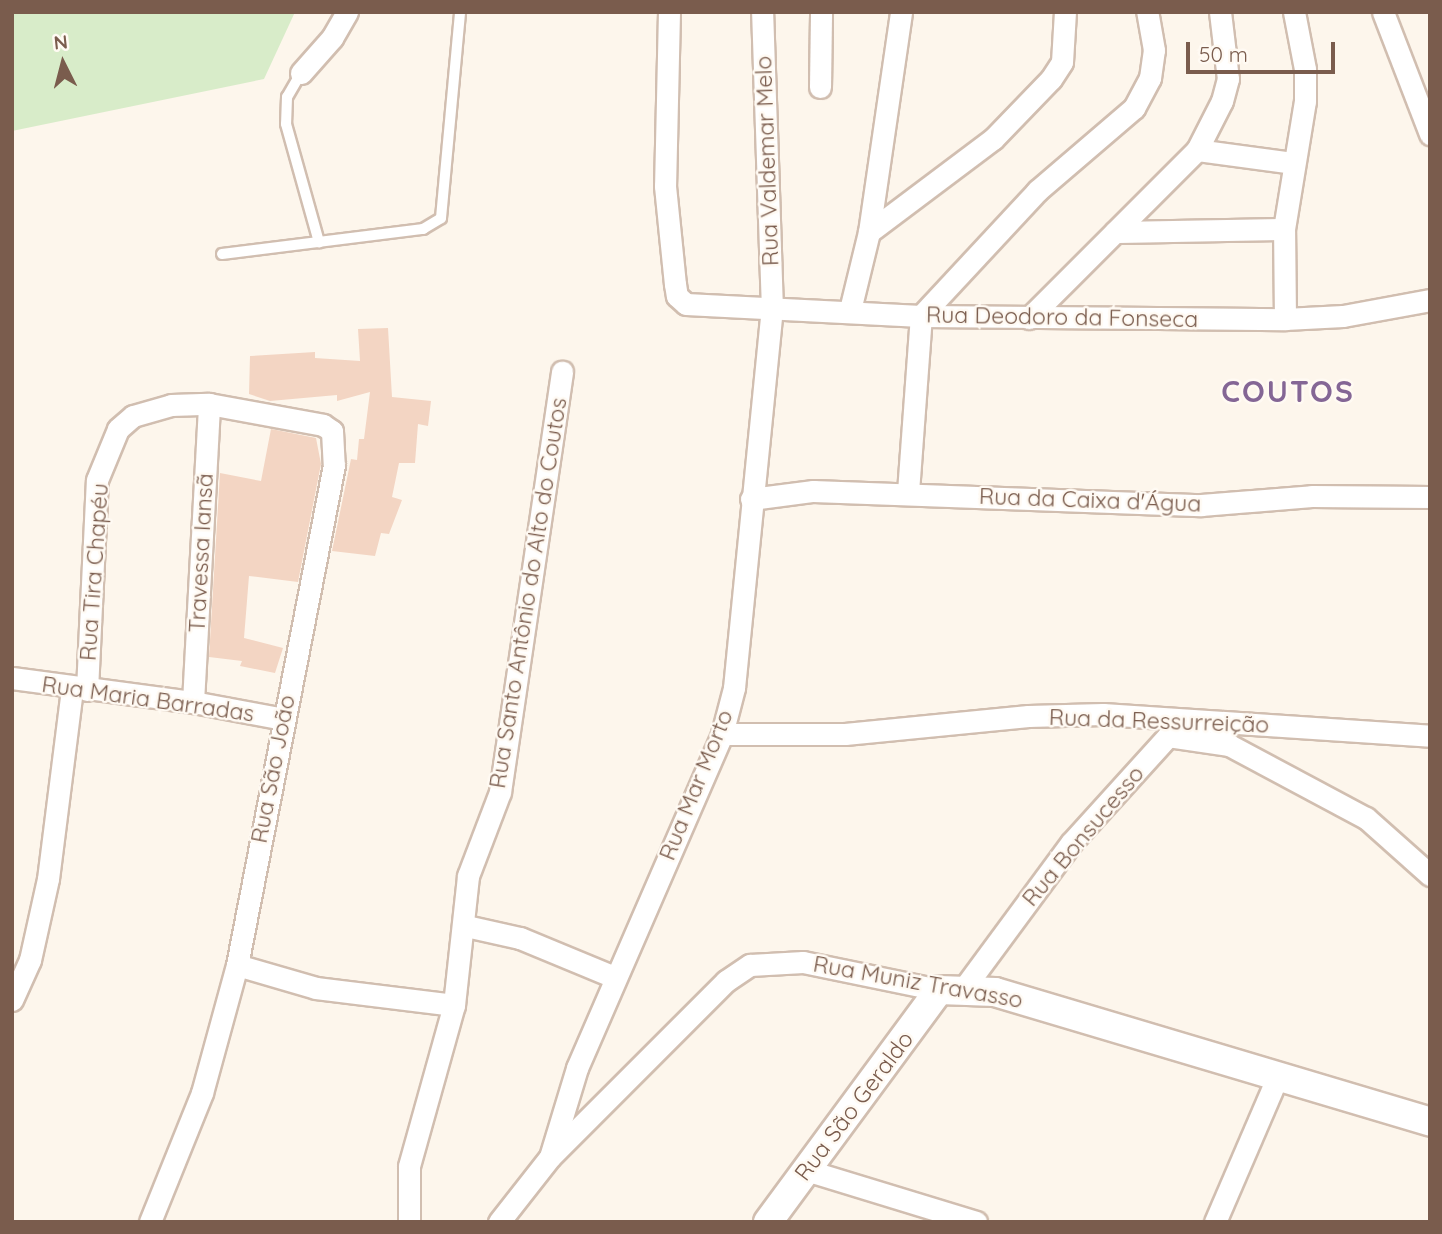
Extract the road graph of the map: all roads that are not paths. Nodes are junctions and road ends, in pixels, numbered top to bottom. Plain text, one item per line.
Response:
1 (347, 12) edge
2 (460, 12) edge
3 (669, 12) edge
4 (762, 12) edge
5 (821, 12) edge
6 (901, 12) edge
7 (1065, 12) edge
8 (1147, 12) edge
9 (1220, 12) edge
10 (1294, 12) edge
11 (1383, 12) edge
12 (301, 73) joint
13 (820, 87) dead end
14 (1430, 134) edge
15 (1197, 150) junction
16 (1293, 163) junction
17 (1284, 229) junction
18 (869, 232) junction
19 (1115, 232) junction
20 (319, 242) junction
21 (222, 254) dead end
22 (1430, 300) edge
23 (772, 310) junction
24 (850, 310) junction
25 (921, 316) junction
26 (1029, 318) junction
27 (1285, 319) junction
28 (562, 372) dead end
29 (209, 404) junction
30 (908, 492) junction
31 (1430, 497) edge
32 (751, 499) junction
33 (12, 678) edge
34 (79, 690) junction
35 (193, 702) junction
36 (284, 719) junction
37 (1207, 720) junction
38 (722, 734) junction
39 (1430, 736) edge
40 (1229, 745) junction
41 (1430, 874) edge
42 (466, 926) junction
43 (237, 965) junction
44 (614, 977) junction
45 (952, 989) junction
46 (12, 1000) edge
47 (454, 1005) junction
48 (1278, 1076) junction
49 (1430, 1122) edge
50 (550, 1157) junction
51 (806, 1170) junction
52 (150, 1222) edge
53 (409, 1222) edge
54 (499, 1222) edge
55 (768, 1222) edge
56 (976, 1222) edge
57 (1215, 1222) edge

1 - 12 street
2 - 20 lane
3 - 23 street, Rua Deodoro da Fonseca
4 - 23 street, Rua Valdemar Melo
5 - 13 street
6 - 18 street
7 - 18 street
8 - 25 street
9 - 15 street
10 - 16 street
11 - 14 street
12 - 20 lane
15 - 16 street
15 - 19 street
16 - 17 street
17 - 19 street
17 - 27 street
18 - 24 street
19 - 26 street
20 - 21 lane
22 - 27 street, Rua Deodoro da Fonseca
23 - 24 street, Rua Deodoro da Fonseca
23 - 32 street, Rua Mar Morto
24 - 25 street, Rua Deodoro da Fonseca
25 - 26 street, Rua Deodoro da Fonseca
25 - 30 street
26 - 27 street, Rua Deodoro da Fonseca
28 - 42 street, Rua Santo Antônio do Alto do Coutos
29 - 34 street, Rua Tira Chapéu
29 - 35 street, Travessa Iansã
29 - 36 street, Rua São João
30 - 31 street, Rua da Caixa d'Água
30 - 32 street, Rua da Caixa d'Água
32 - 38 street, Rua Mar Morto
33 - 34 street, Rua Maria Barradas
34 - 35 street, Rua Maria Barradas
34 - 46 street, Rua Tira Chapéu
35 - 36 street, Rua Maria Barradas
36 - 43 street, Rua São João
37 - 38 street, Rua da Ressurreição
37 - 39 street, Rua da Ressurreição
37 - 40 street
38 - 44 street, Rua Mar Morto
40 - 41 street
40 - 45 street, Rua Bonsucesso
42 - 44 street
42 - 47 street, Rua Santo Antônio do Alto do Coutos
43 - 47 street
43 - 52 street, Rua São João
44 - 50 street, Rua Mar Morto
45 - 48 street, Rua Muniz Travasso
45 - 50 street, Rua Muniz Travasso
45 - 51 street, Rua São Geraldo
47 - 53 street, Rua Santo Antônio do Alto do Coutos
48 - 49 street, Rua Muniz Travasso
48 - 57 street
50 - 54 street, Rua Muniz Travasso
51 - 55 street, Rua São Geraldo
51 - 56 street

